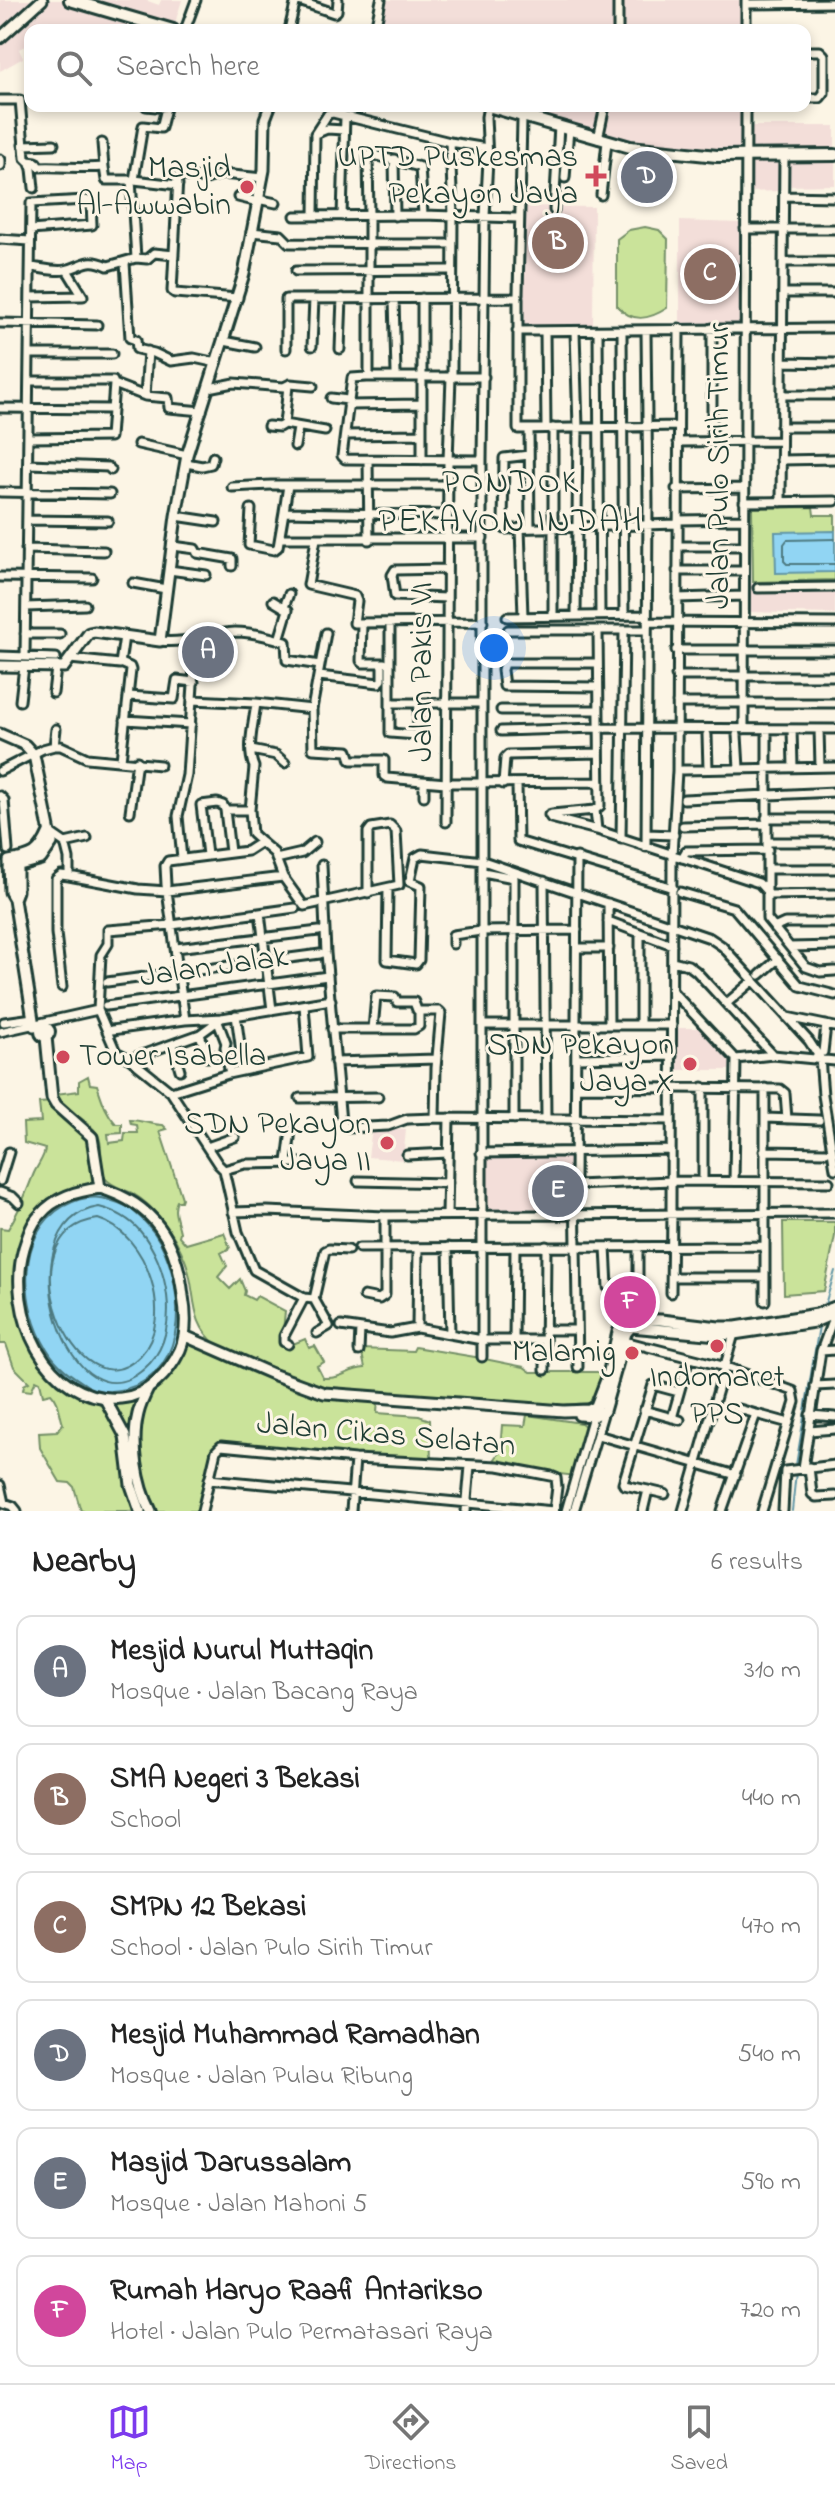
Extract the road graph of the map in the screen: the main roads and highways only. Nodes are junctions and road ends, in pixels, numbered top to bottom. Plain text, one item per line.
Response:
1 (70, 0) edge
2 (151, 24) edge
3 (509, 112) edge
4 (835, 155) edge

1 - 2 main road
3 - 4 main road

